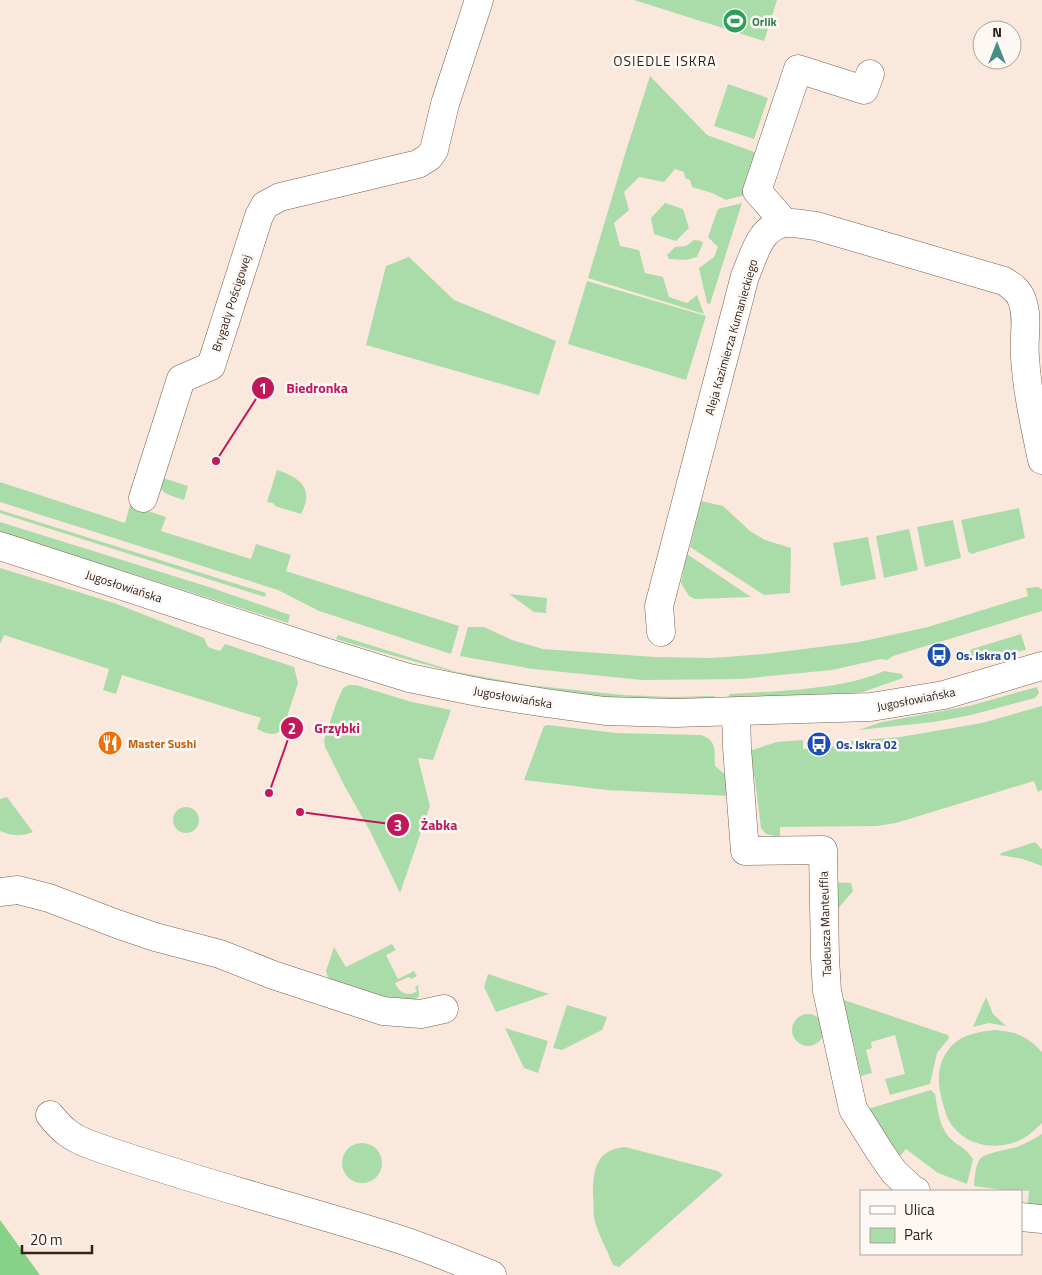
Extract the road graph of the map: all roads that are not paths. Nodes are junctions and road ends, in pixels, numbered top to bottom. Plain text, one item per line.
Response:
1 (479, 0) edge
2 (870, 74) dead end
3 (785, 223) junction
4 (1042, 460) edge
5 (143, 498) dead end
6 (0, 546) edge
7 (660, 632) dead end
8 (1042, 666) edge
9 (736, 712) junction
10 (0, 892) edge
11 (444, 1008) dead end
12 (50, 1115) dead end
13 (912, 1190) edge
14 (1022, 1217) edge
15 (1042, 1219) edge
16 (492, 1275) edge

1 - 5 street, Brygady Pościgowej
2 - 3 street
3 - 4 street
3 - 7 street, Aleja Kazimierza Kumanieckiego
6 - 9 street, Jugosłowiańska
8 - 9 street, Jugosłowiańska
9 - 13 street, Tadeusza Manteuffla
10 - 11 street
12 - 16 street
14 - 15 street

